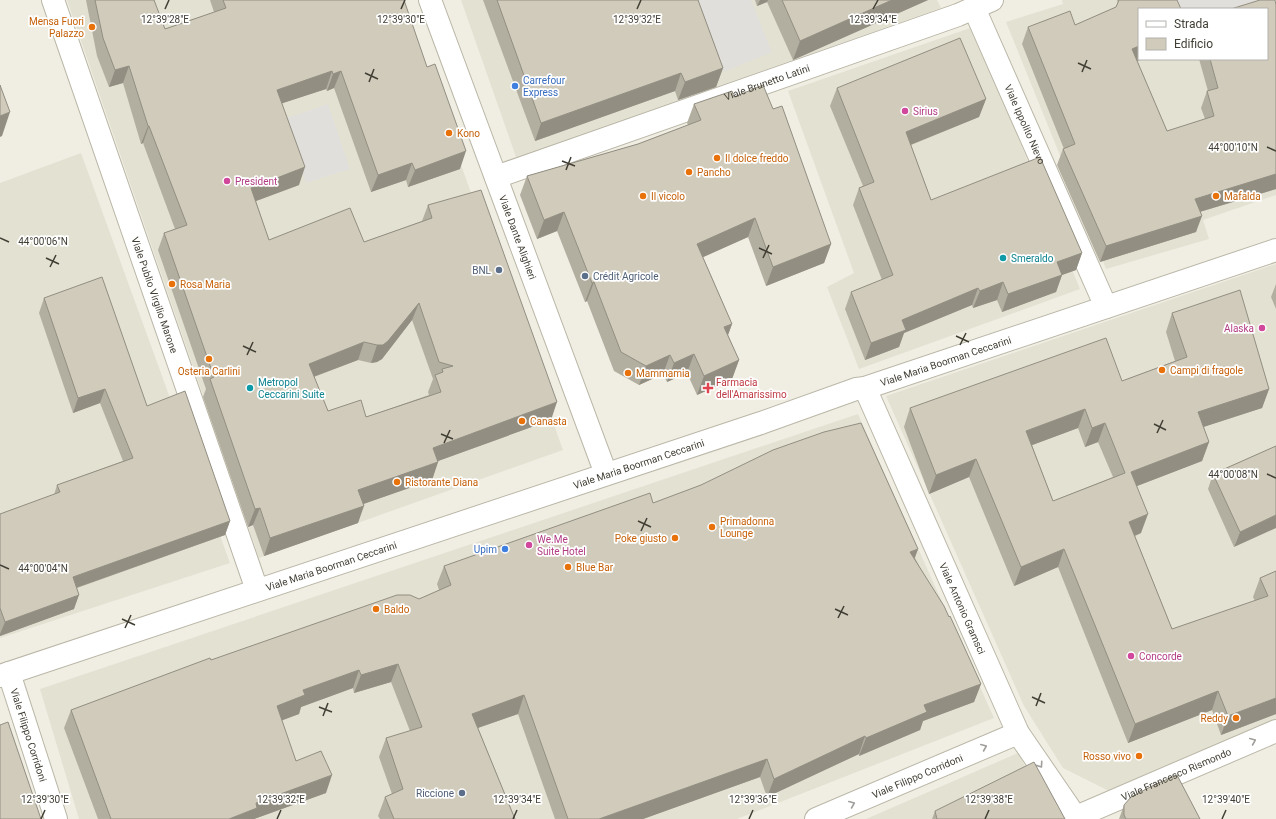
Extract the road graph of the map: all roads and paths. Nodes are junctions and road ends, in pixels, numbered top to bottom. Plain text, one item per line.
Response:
1 (53, 0) edge
2 (430, 0) edge
3 (969, 6) edge
4 (496, 177) junction
5 (1276, 250) edge
6 (1106, 307) junction
7 (866, 388) junction
8 (606, 474) junction
9 (257, 590) junction
10 (4, 674) edge
11 (1276, 731) edge
12 (1018, 733) junction
13 (1076, 818) edge
14 (56, 819) edge
15 (816, 819) edge

1 - 9 street, Viale Publio Virgilio Marone
2 - 4 street, Viale Dante Alighieri
3 - 4 street, Viale Brunetto Latini
3 - 6 street, Viale Ippolito Nievo
4 - 8 street, Viale Dante Alighieri
5 - 6 street, Viale Maria Boorman Ceccarini
6 - 7 street, Viale Maria Boorman Ceccarini
7 - 8 street, Viale Maria Boorman Ceccarini
7 - 12 street, Viale Antonio Gramsci
8 - 9 street, Viale Maria Boorman Ceccarini
9 - 10 street, Viale Maria Boorman Ceccarini
10 - 14 street, Viale Filippo Corridoni
13 -> 11 street, Viale Francesco Rismondo
12 -> 13 street, Viale Antonio Gramsci
15 -> 12 street, Viale Filippo Corridoni

